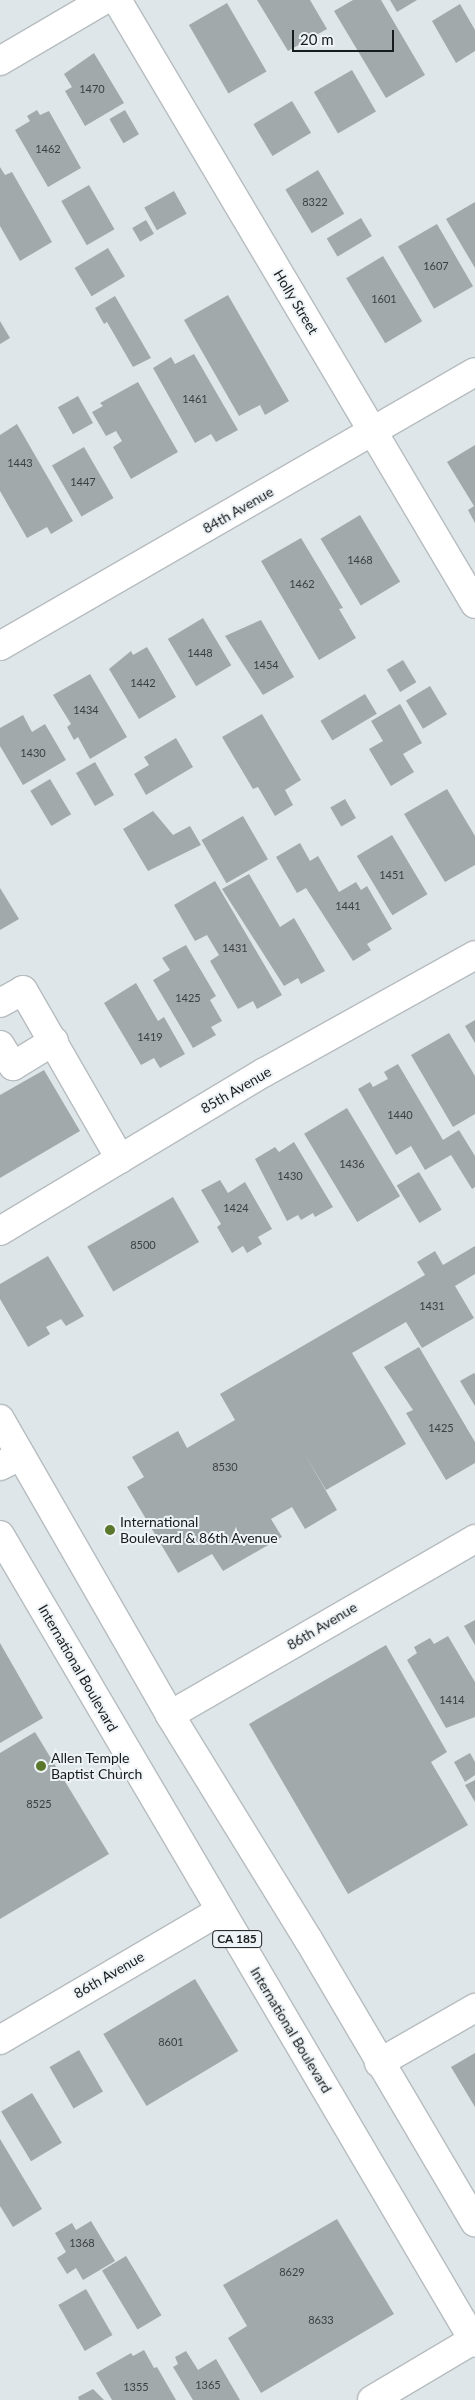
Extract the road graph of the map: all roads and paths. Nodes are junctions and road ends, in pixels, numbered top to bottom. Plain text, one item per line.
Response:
1 (104, 0) edge
2 (117, 0) edge
3 (0, 61) edge
4 (475, 372) edge
5 (373, 432) junction
6 (475, 604) edge
7 (0, 646) edge
8 (475, 955) edge
9 (0, 1003) edge
10 (54, 1041) junction
11 (0, 1045) edge
12 (120, 1158) junction
13 (0, 1231) edge
14 (0, 1419) edge
15 (10, 1461) edge
16 (0, 1535) edge
17 (475, 1539) edge
18 (170, 1715) junction
19 (220, 1911) junction
20 (475, 2008) edge
21 (0, 2040) edge
22 (379, 2063) junction
23 (475, 2222) edge
24 (474, 2342) edge
25 (372, 2400) edge

1 - 3 street
2 - 5 street, Holly Street
4 - 5 street, 84th Avenue
5 - 6 street, Holly Street
5 - 7 street, 84th Avenue
8 - 12 street, 85th Avenue
9 - 10 street
10 - 11 street
10 - 12 street
12 - 13 street, 85th Avenue
14 - 15 street
15 - 18 street
16 - 19 street, International Boulevard / CA 185
17 - 18 street, 86th Avenue
18 - 22 street
19 - 21 street, 86th Avenue
19 - 24 street, International Boulevard / CA 185
20 - 22 street
22 - 23 street
24 - 25 street

